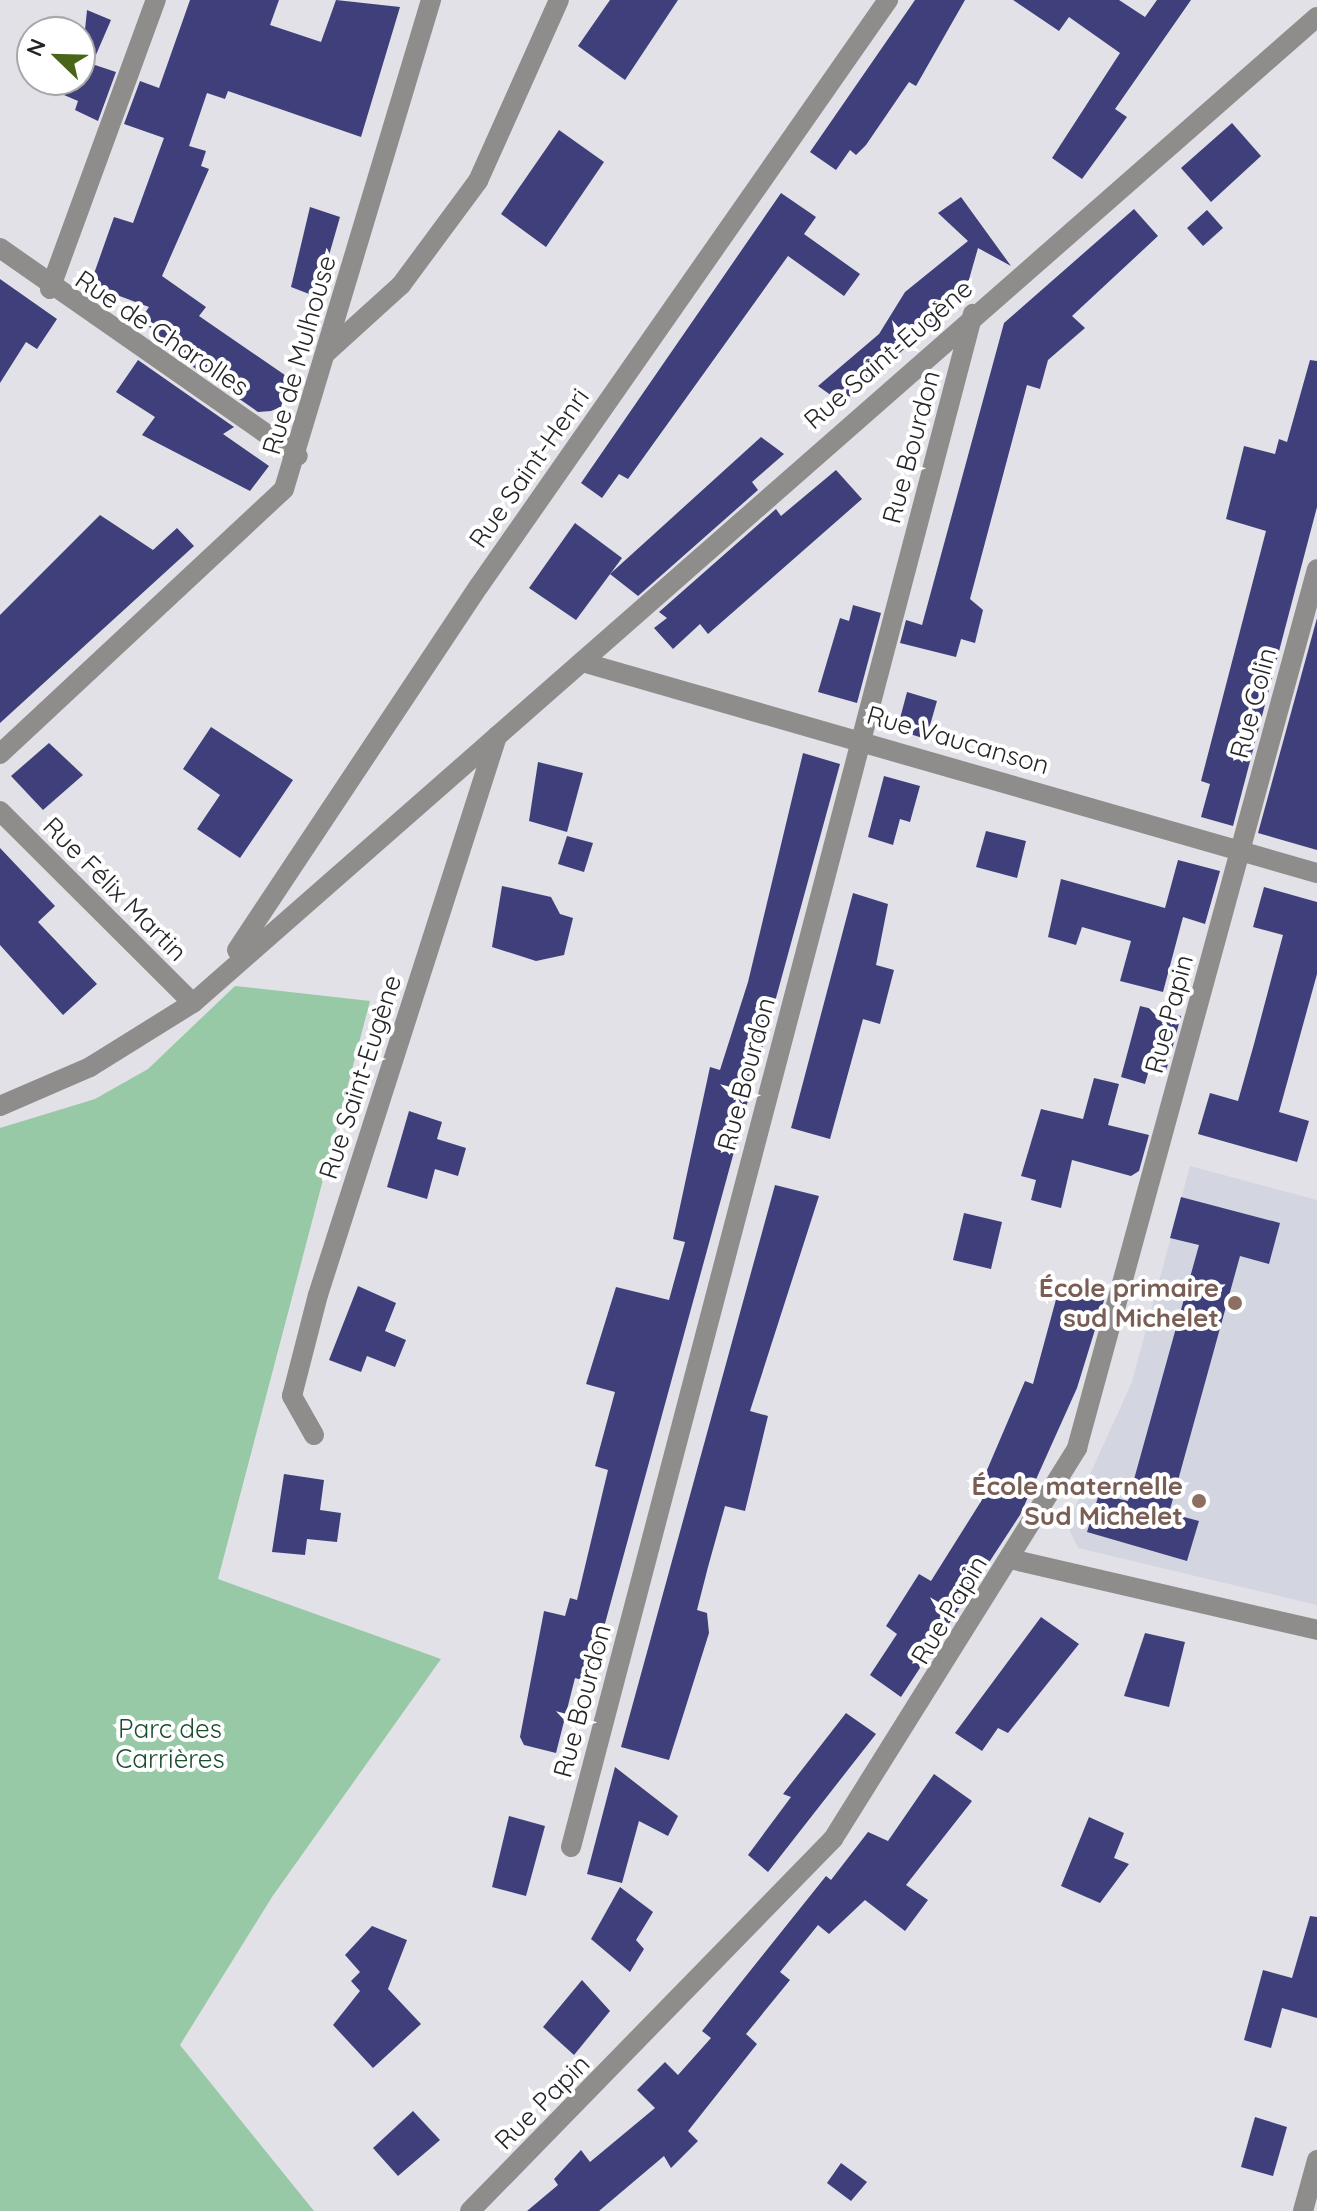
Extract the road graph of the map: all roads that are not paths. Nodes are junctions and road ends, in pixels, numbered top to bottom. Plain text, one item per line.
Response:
1 (156, 0) edge
2 (431, 0) edge
3 (559, 0) edge
4 (888, 0) edge
5 (1317, 17) edge
6 (0, 248) edge
7 (50, 289) junction
8 (973, 314) junction
9 (327, 352) junction
10 (298, 456) junction
11 (1317, 569) edge
12 (582, 662) junction
13 (497, 734) junction
14 (861, 739) junction
15 (0, 754) edge
16 (0, 811) edge
17 (1240, 850) junction
18 (1317, 873) edge
19 (223, 973) junction
20 (193, 1003) junction
21 (0, 1106) edge
22 (314, 1435) dead end
23 (1010, 1559) junction
24 (1317, 1630) edge
25 (571, 1847) dead end
26 (1317, 2160) edge
27 (470, 2211) edge
28 (1303, 2211) edge

1 - 7 street
2 - 9 street, Rue de Mulhouse
3 - 9 street
4 - 19 street, Rue Saint-Henri
5 - 8 street, Rue Saint-Eugène
6 - 7 street, Rue de Charolles
7 - 10 street, Rue de Charolles
8 - 12 street, Rue Saint-Eugène
8 - 14 street, Rue Bourdon
9 - 10 street, Rue de Mulhouse
10 - 15 street, Rue de Mulhouse
11 - 17 street, Rue Colin
12 - 13 street, Rue Saint-Eugène
12 - 14 street, Rue Vaucanson
13 - 19 street, Rue Saint-Eugène
13 - 22 street, Rue Saint-Eugène
14 - 17 street, Rue Vaucanson
14 - 25 street, Rue Bourdon
16 - 20 street, Rue Félix Martin
17 - 18 street, Rue Vaucanson
17 - 23 street, Rue Papin
19 - 20 street, Rue Saint-Eugène
20 - 21 street, Rue Saint-Eugène
23 - 24 street
23 - 27 street, Rue Papin
26 - 28 street

